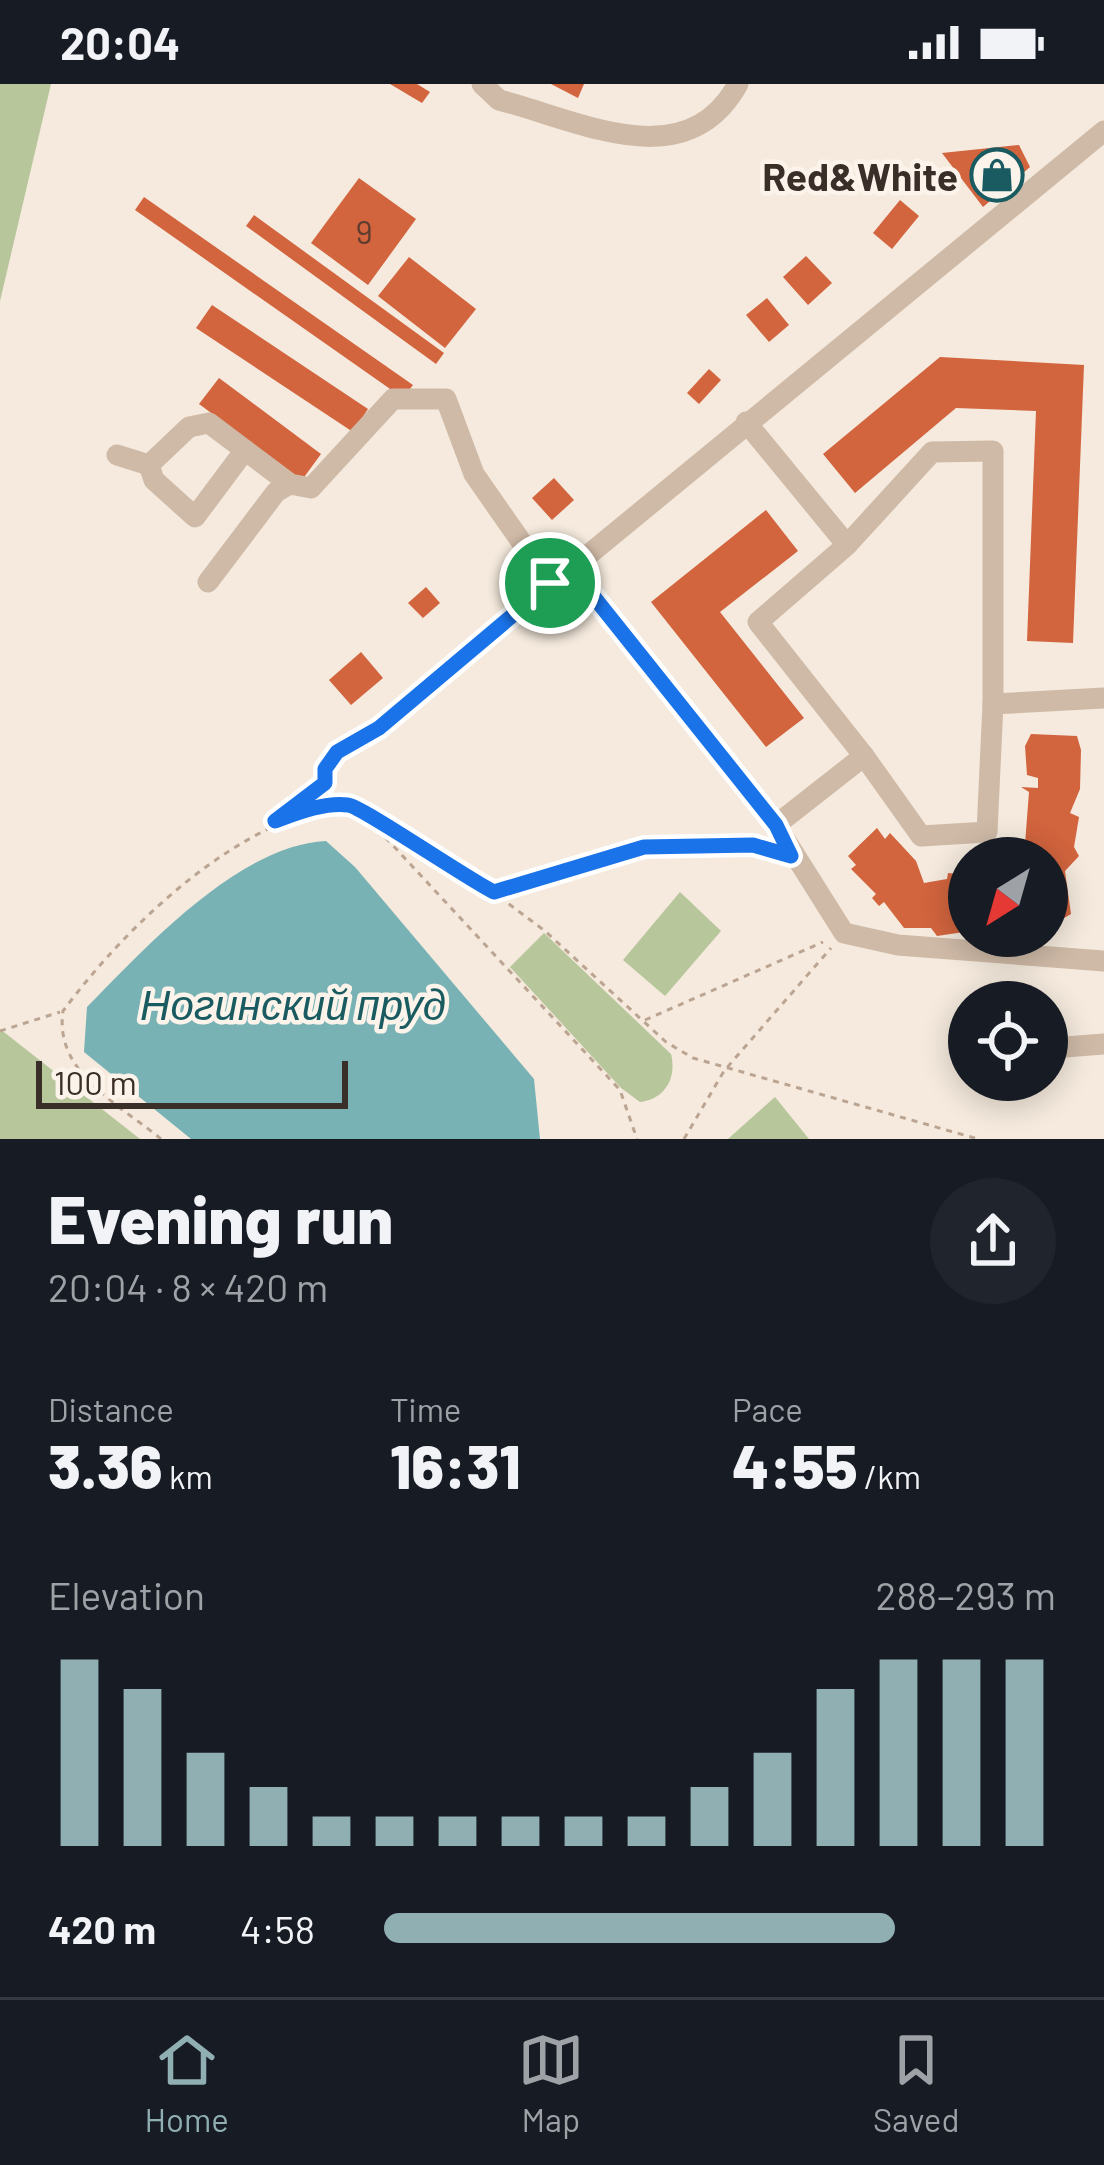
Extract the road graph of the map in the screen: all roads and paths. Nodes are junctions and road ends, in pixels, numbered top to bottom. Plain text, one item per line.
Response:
1 (482, 84) edge
2 (738, 84) edge
3 (1104, 131) edge
4 (746, 422) junction
5 (245, 450) junction
6 (117, 454) dead end
7 (149, 465) junction
8 (290, 484) junction
9 (848, 544) junction
10 (570, 567) junction
11 (208, 583) dead end
12 (550, 583) junction
13 (1104, 698) edge
14 (993, 704) junction
15 (379, 728) joint
16 (864, 756) junction
17 (355, 806) junction
18 (275, 821) junction
19 (776, 825) junction
20 (791, 856) junction
21 (494, 892) junction
22 (844, 933) junction
23 (1104, 961) edge
24 (63, 1011) junction
25 (643, 1021) junction
26 (0, 1031) edge
27 (1104, 1044) edge
28 (1068, 1047) edge
29 (724, 1071) junction
30 (161, 1139) edge
31 (638, 1139) edge
32 (684, 1139) edge
33 (978, 1139) edge

1 - 2 street
3 - 4 street
4 - 9 street
4 - 10 street
5 - 7 street
5 - 7 street
5 - 8 street
6 - 7 street
8 - 11 street
8 - 12 street
9 - 14 street
9 - 16 street
10 - 12 street
10 - 19 street
12 - 15 street
13 - 14 street
14 - 16 street
15 - 18 path
16 - 19 street
17 - 18 path
17 - 21 path
17 - 31 path
18 - 24 path
19 - 20 street
20 - 21 path
20 - 22 street
21 - 25 path
22 - 23 street
22 - 25 path
22 - 29 path
24 - 26 path
24 - 30 path
25 - 29 path
27 - 28 street
29 - 32 path
29 - 33 path

